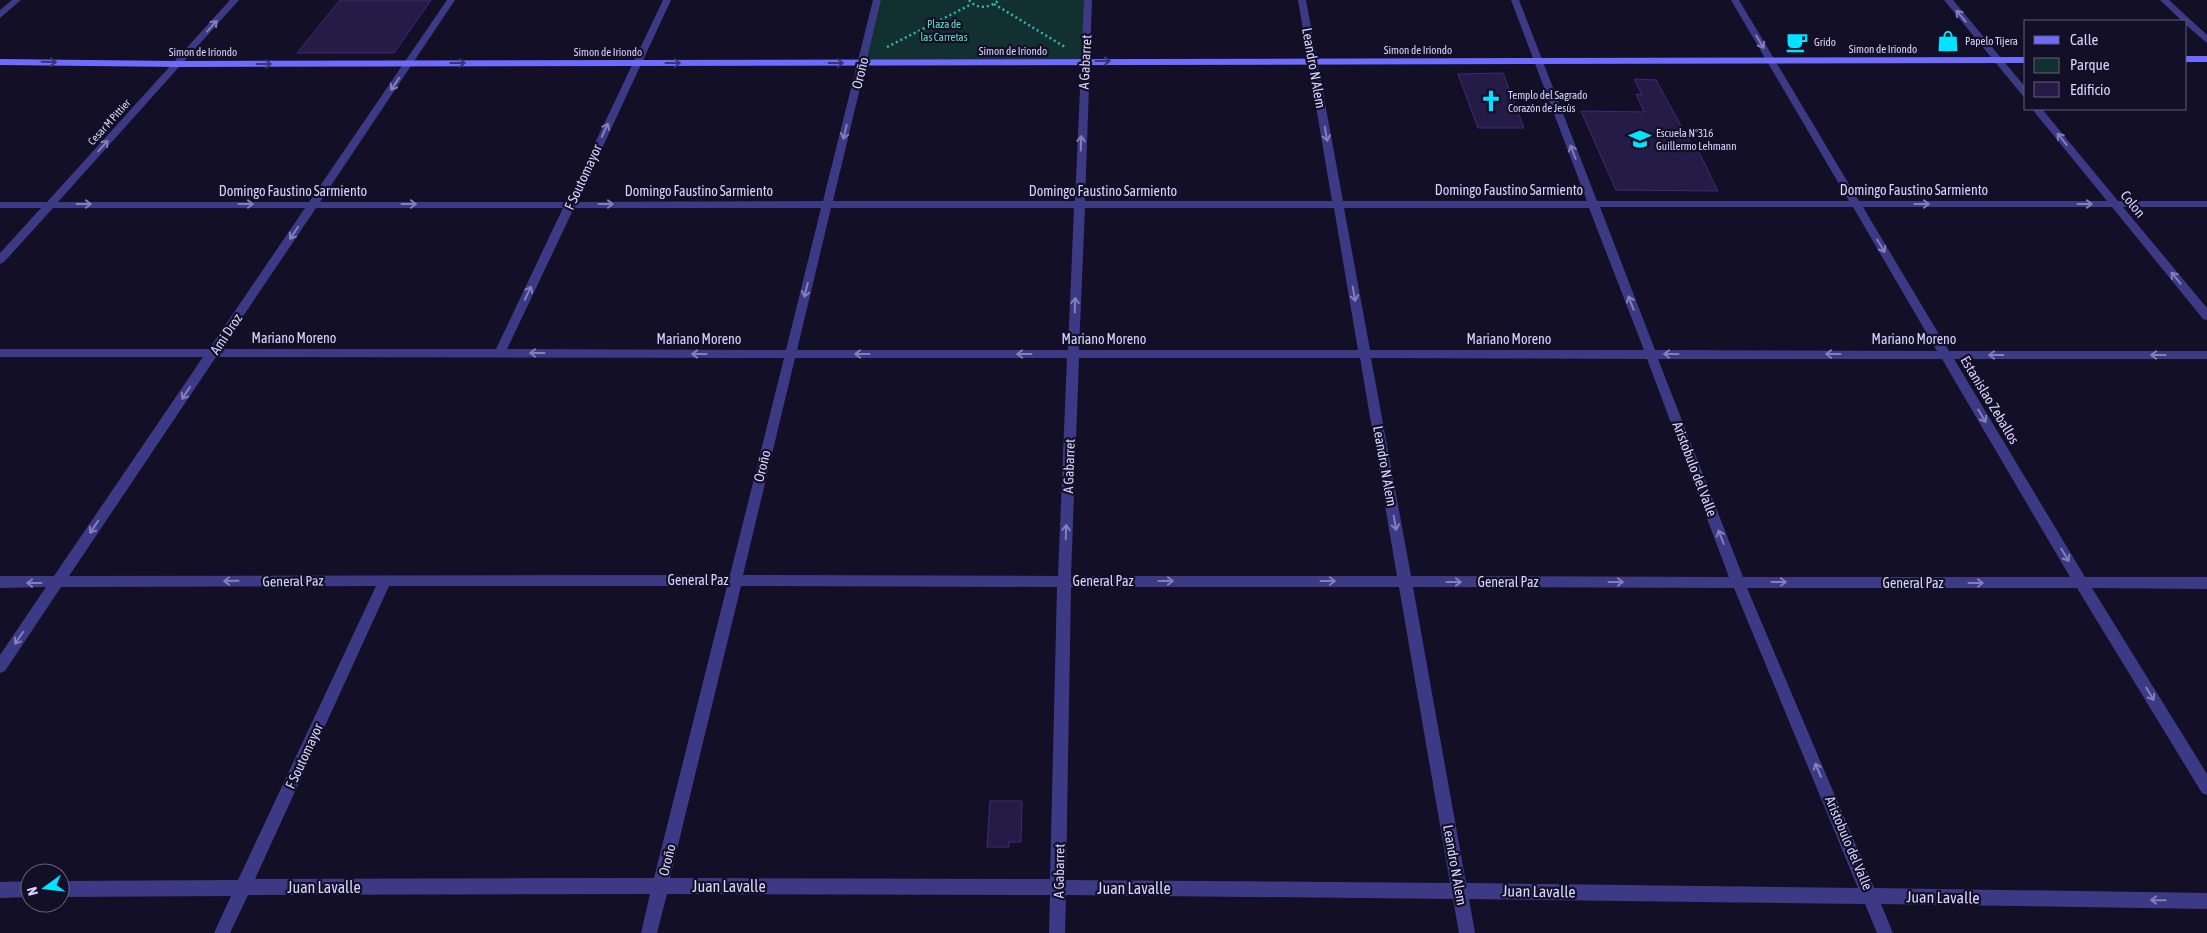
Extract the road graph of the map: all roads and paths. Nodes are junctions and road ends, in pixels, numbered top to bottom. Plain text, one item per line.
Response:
1 (17, 0) edge
2 (235, 0) edge
3 (451, 0) edge
4 (667, 0) edge
5 (877, 0) edge
6 (969, 0) edge
7 (999, 0) edge
8 (1088, 0) edge
9 (1302, 0) edge
10 (1515, 0) edge
11 (1735, 0) edge
12 (1948, 0) edge
13 (2164, 0) edge
14 (972, 4) junction
15 (994, 4) junction
16 (0, 16) edge
17 (2186, 20) edge
18 (2187, 21) edge
19 (2207, 40) edge
20 (1070, 50) dead end
21 (880, 51) dead end
22 (2187, 59) edge
23 (2207, 59) edge
24 (1772, 60) junction
25 (1998, 60) junction
26 (2024, 60) edge
27 (1084, 61) junction
28 (1313, 61) junction
29 (0, 62) edge
30 (1538, 62) junction
31 (409, 63) junction
32 (637, 63) junction
33 (862, 63) junction
34 (178, 64) junction
35 (2024, 92) edge
36 (2038, 110) edge
37 (0, 204) edge
38 (50, 204) junction
39 (314, 204) junction
40 (570, 204) junction
41 (827, 204) junction
42 (1079, 204) junction
43 (1338, 204) junction
44 (1593, 204) junction
45 (1856, 204) junction
46 (2115, 204) junction
47 (2207, 204) edge
48 (0, 260) edge
49 (2207, 316) edge
50 (0, 353) edge
51 (214, 353) junction
52 (500, 353) junction
53 (790, 354) junction
54 (1073, 354) junction
55 (1365, 354) junction
56 (1651, 354) junction
57 (1946, 354) junction
58 (2207, 355) edge
59 (385, 580) junction
60 (734, 580) junction
61 (1064, 581) junction
62 (0, 582) edge
63 (1405, 582) junction
64 (1738, 582) junction
65 (56, 583) junction
66 (2081, 583) junction
67 (2207, 583) edge
68 (0, 667) edge
69 (2207, 788) edge
70 (660, 886) junction
71 (244, 887) junction
72 (1059, 888) junction
73 (20, 889) edge
74 (70, 889) edge
75 (0, 890) edge
76 (1459, 890) junction
77 (1871, 896) junction
78 (2207, 901) edge
79 (222, 933) edge
80 (648, 933) edge
81 (1057, 933) edge
82 (1467, 933) edge
83 (1885, 933) edge

1 - 16 street
34 -> 2 street, Cesar M Pittier
3 - 31 street, Ami Droz
4 - 32 street, F Soutomayor
5 - 33 street, Oroño
6 - 14 path
7 - 15 path
8 - 27 street, A Gabarret
9 - 28 street, Leandro N Alem
10 - 30 street, Aristobulo del Valle
11 -> 24 street, Estanislao Zeballos
25 -> 12 street
13 - 17 street
14 - 15 path
14 - 21 path
15 - 20 path
18 - 19 street
22 - 23 main road
24 - 25 main road, Simon de Iriondo
24 - 30 main road, Simon de Iriondo
24 - 45 street, Estanislao Zeballos
25 - 26 main road, Simon de Iriondo
25 - 35 street
27 -> 28 main road, Simon de Iriondo
27 - 33 main road, Simon de Iriondo
42 -> 27 street, A Gabarret
28 - 30 main road, Simon de Iriondo
28 -> 43 street, Leandro N Alem
29 -> 34 main road, Simon de Iriondo
44 -> 30 street, Aristobulo del Valle
31 -> 32 main road, Simon de Iriondo
34 -> 31 main road, Simon de Iriondo
31 -> 39 street, Ami Droz
32 -> 33 main road, Simon de Iriondo
40 -> 32 street, F Soutomayor
33 -> 41 street, Oroño
38 -> 34 street, Cesar M Pittier
46 -> 36 street, Colon
37 - 38 street, Domingo Faustino Sarmiento
38 -> 39 street, Domingo Faustino Sarmiento
38 - 48 street, Cesar M Pittier
39 -> 40 street, Domingo Faustino Sarmiento
39 -> 51 street, Ami Droz
40 -> 41 street, Domingo Faustino Sarmiento
52 -> 40 street, F Soutomayor
41 - 42 street, Domingo Faustino Sarmiento
41 -> 53 street, Oroño
42 - 43 street, Domingo Faustino Sarmiento
54 -> 42 street, A Gabarret
43 - 44 street, Domingo Faustino Sarmiento
43 -> 55 street, Leandro N Alem
44 - 45 street, Domingo Faustino Sarmiento
56 -> 44 street, Aristobulo del Valle
45 -> 46 street, Domingo Faustino Sarmiento
45 -> 57 street, Estanislao Zeballos
46 - 47 street, Domingo Faustino Sarmiento
49 -> 46 street, Colon
50 - 51 street, Mariano Moreno
51 - 52 street, Mariano Moreno
51 -> 65 street, Ami Droz
53 -> 52 street, Mariano Moreno
54 -> 53 street, Mariano Moreno
53 - 60 street, Oroño
54 - 55 street, Mariano Moreno
61 -> 54 street, A Gabarret
55 - 56 street, Mariano Moreno
55 -> 63 street, Leandro N Alem
57 -> 56 street, Mariano Moreno
64 -> 56 street, Aristobulo del Valle
58 -> 57 street, Mariano Moreno
57 -> 66 street, Estanislao Zeballos
59 - 60 street, General Paz
59 -> 65 street, General Paz
59 - 71 street, F Soutomayor
60 - 61 street, General Paz
60 - 70 street, Oroño
61 -> 63 street, General Paz
61 - 72 street, A Gabarret
65 -> 62 street, General Paz
63 -> 64 street, General Paz
63 - 76 street, Leandro N Alem
64 -> 66 street, General Paz
77 -> 64 street, Aristobulo del Valle
65 -> 68 street, Ami Droz
66 - 67 street, General Paz
66 -> 69 street, Estanislao Zeballos
70 - 71 street, Juan Lavalle
70 - 72 street, Juan Lavalle
70 - 80 street, Oroño
71 - 74 street, Juan Lavalle
71 - 79 street, F Soutomayor
72 - 76 street, Juan Lavalle
72 - 81 street, A Gabarret
73 - 75 street
76 - 77 street, Juan Lavalle
76 - 82 street, Leandro N Alem
78 -> 77 street, Juan Lavalle
77 - 83 street, Aristobulo del Valle

